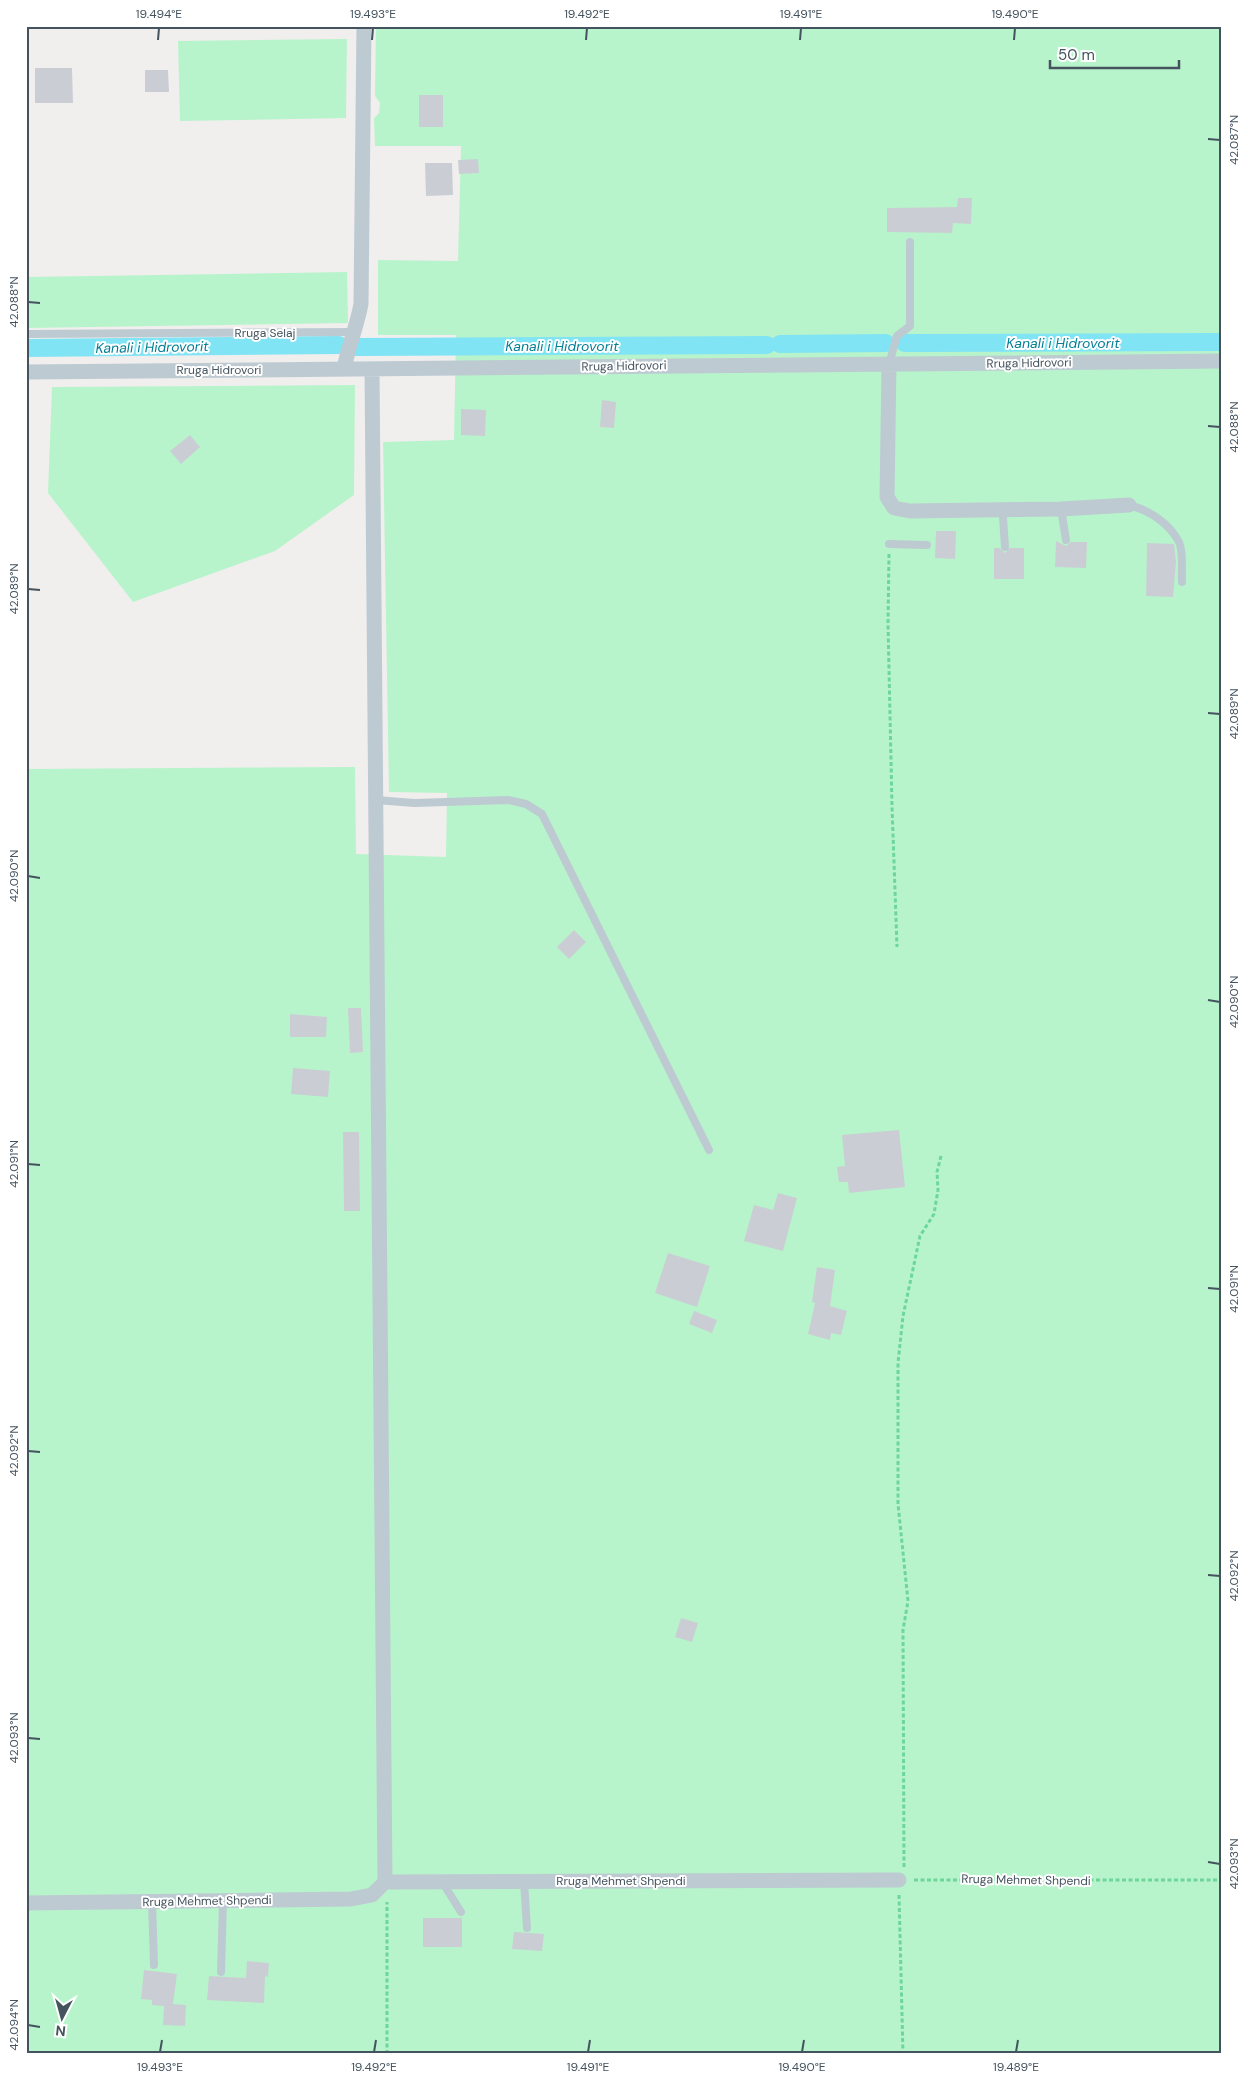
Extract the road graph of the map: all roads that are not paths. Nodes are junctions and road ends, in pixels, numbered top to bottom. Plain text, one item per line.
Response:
1 (364, 26) edge
2 (910, 242) dead end
3 (355, 332) junction
4 (26, 334) edge
5 (1222, 361) edge
6 (889, 364) junction
7 (344, 369) junction
8 (372, 369) junction
9 (26, 372) edge
10 (1129, 505) joint
11 (1000, 509) junction
12 (1061, 509) junction
13 (1066, 540) dead end
14 (889, 544) road end
15 (927, 545) dead end
16 (1005, 547) dead end
17 (1182, 582) dead end
18 (376, 800) junction
19 (710, 1150) dead end
20 (899, 1880) road end
21 (524, 1881) junction
22 (385, 1882) junction
23 (446, 1882) junction
24 (223, 1901) junction
25 (152, 1902) junction
26 (26, 1904) edge
27 (461, 1912) dead end
28 (526, 1928) dead end
29 (154, 1965) dead end
30 (221, 1972) dead end

1 - 3 street
2 - 6 lane
3 - 4 lane, Rruga Selaj
3 - 7 street
5 - 6 street, Rruga Hidrovori
6 - 8 street, Rruga Hidrovori
6 - 11 street
7 - 8 street, Rruga Hidrovori
7 - 9 street, Rruga Hidrovori
8 - 18 street
10 - 12 street
10 - 17 lane
11 - 12 street
11 - 16 lane
12 - 13 lane
14 - 15 lane
18 - 19 lane
18 - 22 street
20 - 21 street, Rruga Mehmet Shpendi
21 - 23 street, Rruga Mehmet Shpendi
21 - 28 lane
22 - 23 street, Rruga Mehmet Shpendi
22 - 24 street, Rruga Mehmet Shpendi
23 - 27 lane
24 - 25 street, Rruga Mehmet Shpendi
24 - 30 lane
25 - 26 street, Rruga Mehmet Shpendi
25 - 29 lane

